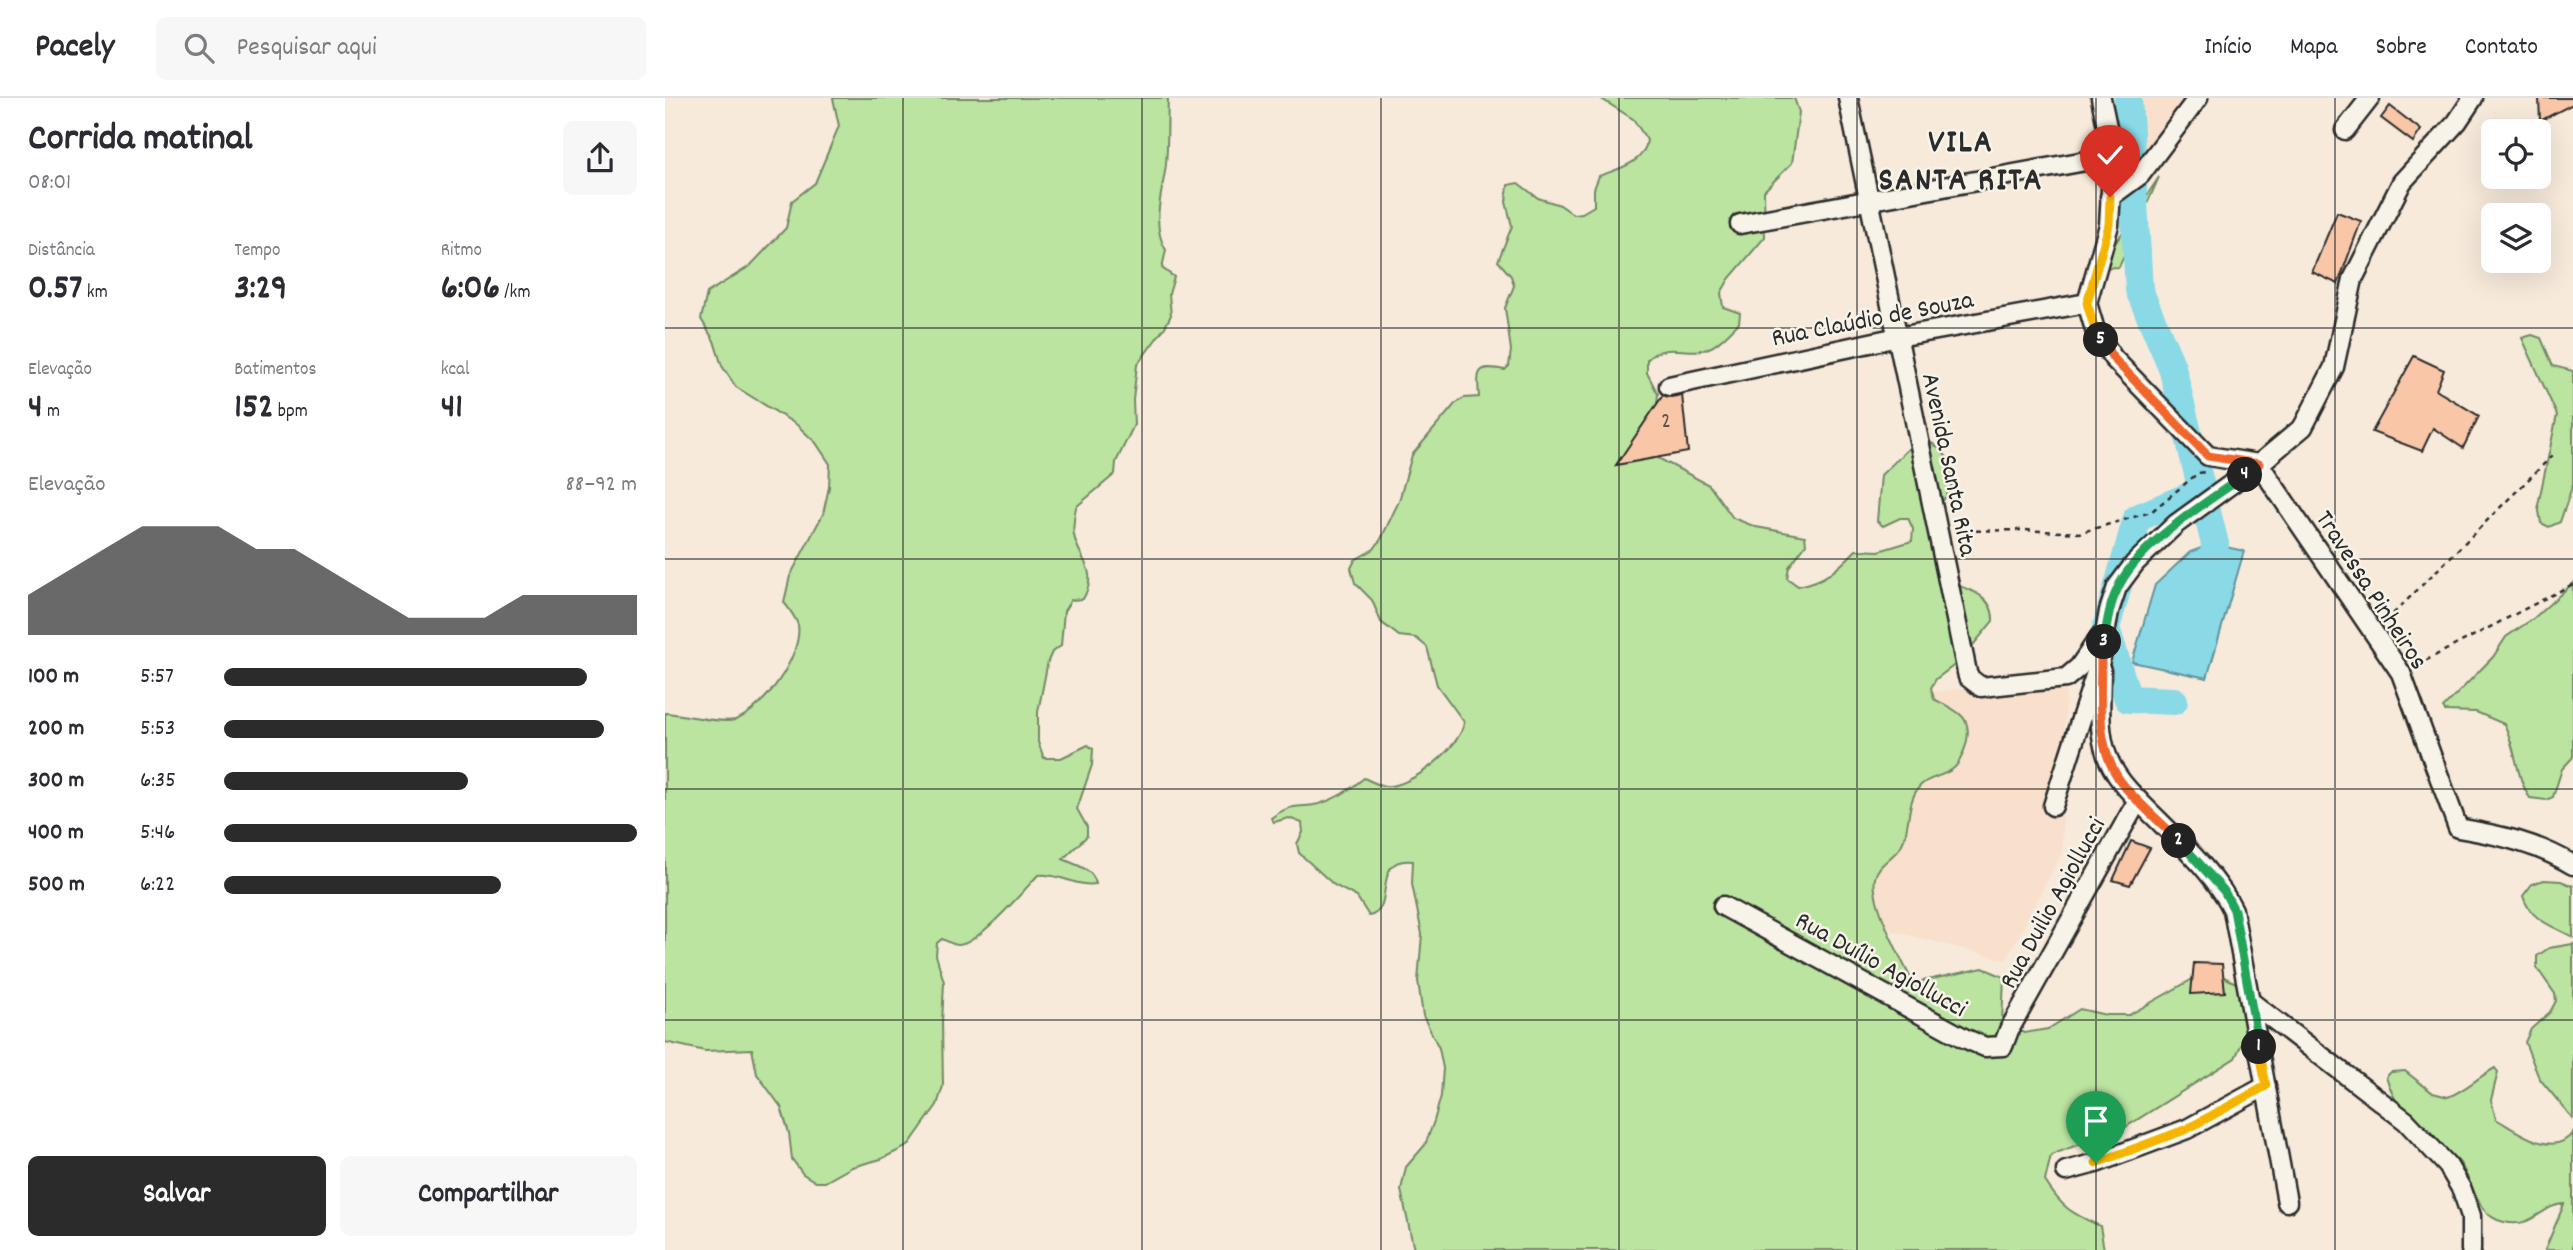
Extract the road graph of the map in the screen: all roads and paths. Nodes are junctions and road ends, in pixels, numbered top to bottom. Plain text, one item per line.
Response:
1 (1849, 98) edge
2 (2101, 98) edge
3 (2198, 98) edge
4 (2370, 98) edge
5 (2473, 98) edge
6 (2345, 131) dead end
7 (2113, 156) junction
8 (2110, 197) junction
9 (1870, 200) junction
10 (1740, 224) dead end
11 (2087, 303) junction
12 (1898, 337) junction
13 (1669, 386) dead end
14 (2553, 455) dead end
15 (2259, 464) junction
16 (2210, 471) dead end
17 (1938, 532) junction
18 (2573, 584) edge
19 (2106, 628) junction
20 (2374, 634) junction
21 (2101, 657) junction
22 (2401, 673) junction
23 (2138, 800) junction
24 (2053, 806) dead end
25 (2573, 865) edge
26 (1723, 906) dead end
27 (2251, 1002) junction
28 (2009, 1030) joint
29 (2266, 1086) junction
30 (2066, 1171) dead end
31 (2287, 1202) dead end
32 (2471, 1250) edge

1 - 9 street, Avenida Santa Rita
2 - 7 street
3 - 8 street
4 - 6 street
5 - 15 street
7 - 8 street
7 - 9 street
8 - 11 street
9 - 10 street
9 - 12 street, Avenida Santa Rita
11 - 12 street, Rua Claúdio de Souza
11 - 15 street
12 - 13 street, Rua Claúdio de Souza
12 - 17 street, Avenida Santa Rita
14 - 20 path
15 - 19 street
15 - 20 street, Travessa Pinheiros
16 - 17 path
17 - 19 street, Avenida Santa Rita
18 - 22 path
19 - 21 street
20 - 22 street, Travessa Pinheiros
21 - 23 street
21 - 24 street
22 - 25 street, Travessa Pinheiros
23 - 27 street
23 - 28 street, Rua Duilio Agiollucci
26 - 28 street, Rua Duílio Agiollucci
27 - 29 street
27 - 32 street
29 - 30 street
29 - 31 street

